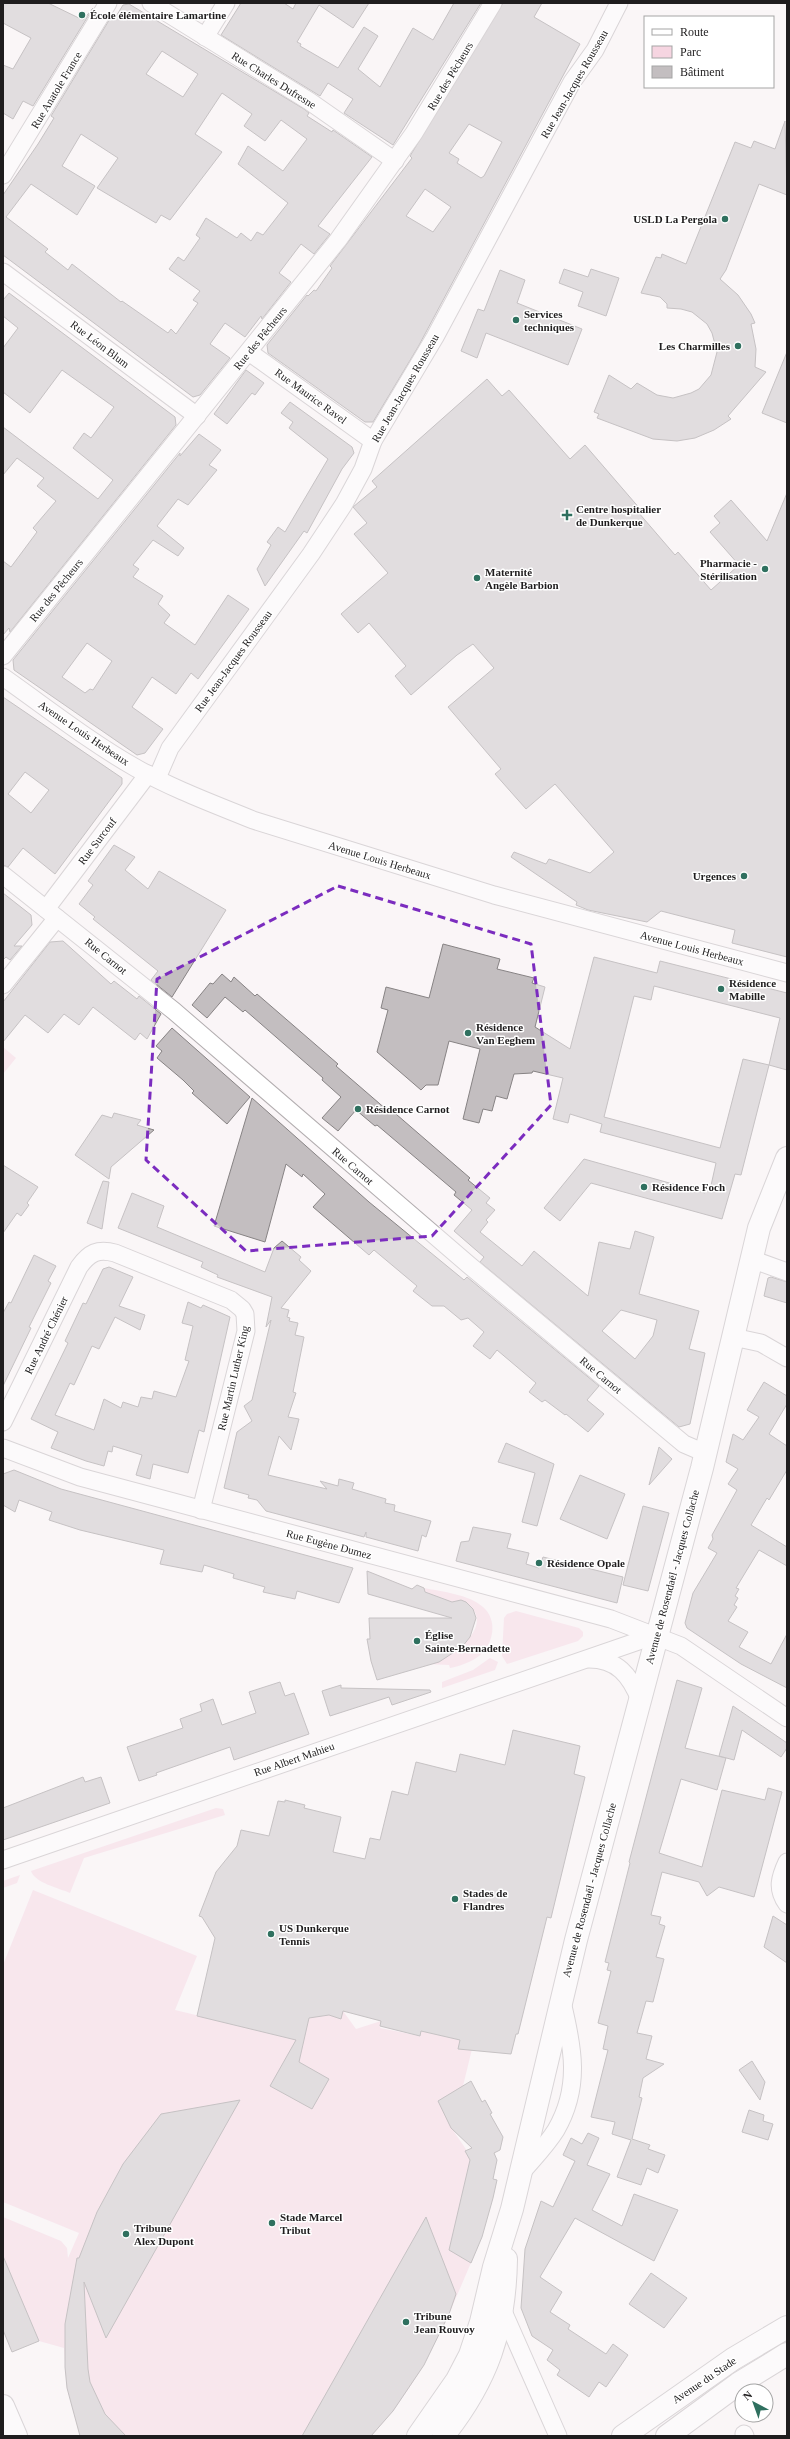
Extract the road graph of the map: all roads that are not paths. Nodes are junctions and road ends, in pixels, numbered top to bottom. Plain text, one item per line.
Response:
1 (108, 3) edge
2 (151, 3) edge
3 (226, 3) edge
4 (493, 3) edge
5 (619, 3) edge
6 (205, 37) junction
7 (395, 161) junction
8 (3, 175) edge
9 (3, 272) edge
10 (249, 352) junction
11 (197, 416) junction
12 (373, 441) junction
13 (3, 656) edge
14 (3, 677) edge
15 (152, 776) junction
16 (3, 875) edge
17 (52, 913) junction
18 (787, 973) edge
19 (3, 984) edge
20 (787, 1158) edge
21 (95, 1252) joint
22 (750, 1259) junction
23 (787, 1272) edge
24 (733, 1337) junction
25 (787, 1358) edge
26 (3, 1422) edge
27 (3, 1448) edge
28 (705, 1453) junction
29 (201, 1510) junction
30 (656, 1635) junction
31 (585, 1659) junction
32 (640, 1700) junction
33 (787, 1718) edge
34 (3, 1860) edge
35 (787, 1862) edge
36 (787, 1904) edge
37 (561, 1999) junction
38 (520, 2175) junction
39 (495, 2303) junction
40 (787, 2328) edge
41 (787, 2354) edge
42 (3, 2406) edge
43 (16, 2436) edge
44 (418, 2436) edge
45 (443, 2436) edge
46 (558, 2436) edge
47 (623, 2436) edge
48 (667, 2436) edge

1 - 8 street, Rue Anatole France
2 - 6 street, Rue Charles Dufresne
3 - 6 street
4 - 7 street, Rue des Pêcheurs
5 - 12 street, Rue Jean-Jacques Rousseau
6 - 7 street, Rue Charles Dufresne
7 - 10 street, Rue des Pêcheurs
9 - 11 street, Rue Léon Blum
10 - 11 street, Rue des Pêcheurs
10 - 12 street, Rue Maurice Ravel
11 - 13 street, Rue des Pêcheurs
12 - 15 street, Rue Jean-Jacques Rousseau
14 - 15 street, Avenue Louis Herbeaux
15 - 17 street, Rue Surcouf
15 - 18 street, Avenue Louis Herbeaux
16 - 17 street, Rue Carnot
17 - 19 street, Rue Surcouf
17 - 28 street, Rue Carnot
20 - 22 street, Avenue de Rosendaël - Jacques Collache
21 - 26 street, Rue André Chénier
21 - 29 street, Rue Martin Luther King
22 - 23 street
22 - 24 street, Avenue de Rosendaël - Jacques Collache
24 - 25 street
24 - 28 street, Avenue de Rosendaël - Jacques Collache
27 - 29 street, Rue Eugène Dumez
28 - 30 street, Avenue de Rosendaël - Jacques Collache
29 - 30 street, Rue Eugène Dumez
30 - 31 street, Rue Albert Mahieu
30 - 32 street, Avenue de Rosendaël - Jacques Collache
30 - 33 street, Rue Eugène Dumez
31 - 32 street, Rue Albert Mahieu
31 - 34 street, Rue Albert Mahieu
32 - 37 street, Avenue de Rosendaël - Jacques Collache
35 - 36 street
37 - 38 street, Avenue de Rosendaël - Jacques Collache
37 - 38 street, Avenue de Rosendaël - Jacques Collache
38 - 39 street, Avenue de Rosendaël - Jacques Collache
39 - 44 street, Avenue de Rosendaël - Jacques Collache
39 - 45 street, Avenue de Rosendaël - Jacques Collache
39 - 46 street
40 - 47 street, Avenue du Stade
41 - 48 street, Avenue du Stade
42 - 43 street

